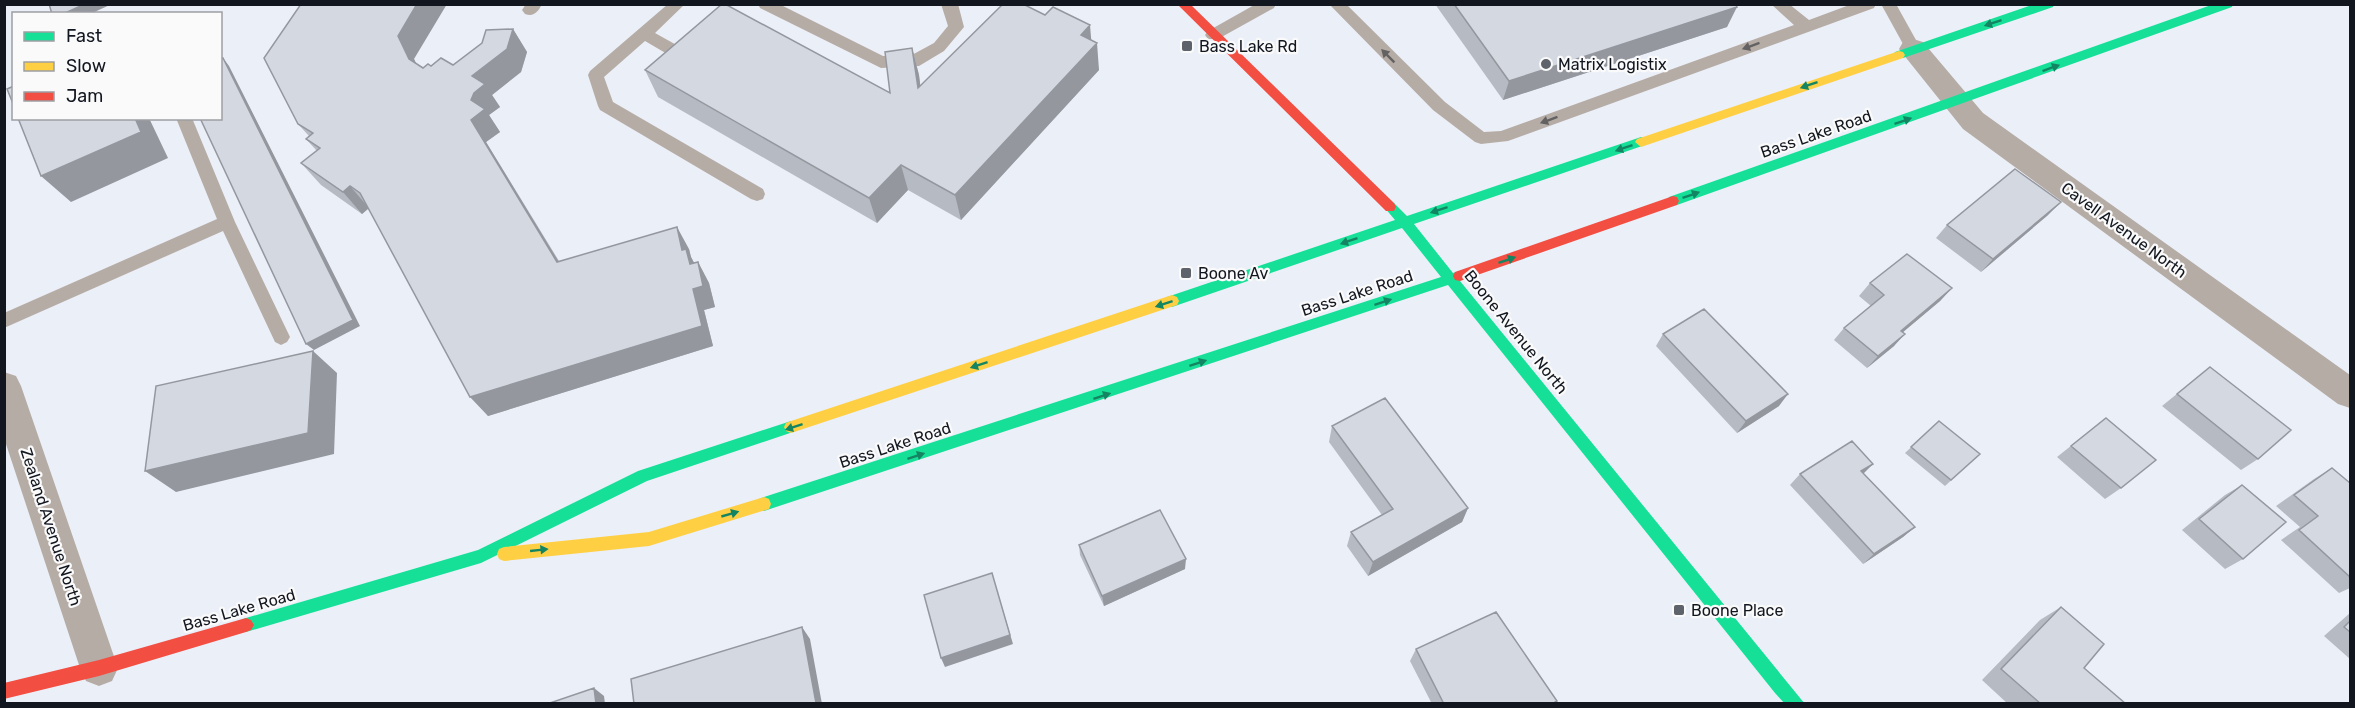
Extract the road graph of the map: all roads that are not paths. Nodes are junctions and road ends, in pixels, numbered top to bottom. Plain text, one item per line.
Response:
1 (678, 4) edge
2 (765, 4) edge
3 (948, 4) edge
4 (1182, 4) edge
5 (1269, 4) edge
6 (1336, 4) edge
7 (1778, 4) edge
8 (1869, 4) edge
9 (1888, 4) edge
10 (2049, 4) edge
11 (2228, 4) edge
12 (1807, 27) junction
13 (644, 34) junction
14 (1213, 35) junction
15 (1913, 49) junction
16 (696, 63) edge
17 (1957, 102) junction
18 (185, 120) edge
19 (758, 194) dead end
20 (1404, 221) junction
21 (227, 222) junction
22 (1452, 279) junction
23 (4, 321) edge
24 (281, 337) dead end
25 (4, 386) edge
26 (2350, 394) edge
27 (481, 556) junction
28 (99, 668) junction
29 (4, 691) edge
30 (1780, 698) edge

1 - 13 lane
2 - 3 lane
4 - 14 main road, Boone Avenue North
5 - 14 lane
12 -> 6 lane
7 - 12 lane
8 - 12 lane
9 - 15 lane
10 -> 15 main road, Bass Lake Road
17 -> 11 main road, Bass Lake Road
13 - 16 lane
13 - 19 lane
14 - 20 main road, Boone Avenue North
15 - 17 street, Cavell Avenue North
15 -> 20 main road, Bass Lake Road
22 -> 17 main road, Bass Lake Road
17 - 26 street, Cavell Avenue North
18 - 21 lane
20 - 22 main road, Boone Avenue North
20 -> 27 main road, Bass Lake Road
21 - 23 lane
21 - 24 lane
27 -> 22 main road, Bass Lake Road
22 - 30 main road, Boone Avenue North
25 - 28 street, Zealand Avenue North
27 - 28 main road, Bass Lake Road
28 - 29 main road, Bass Lake Road

